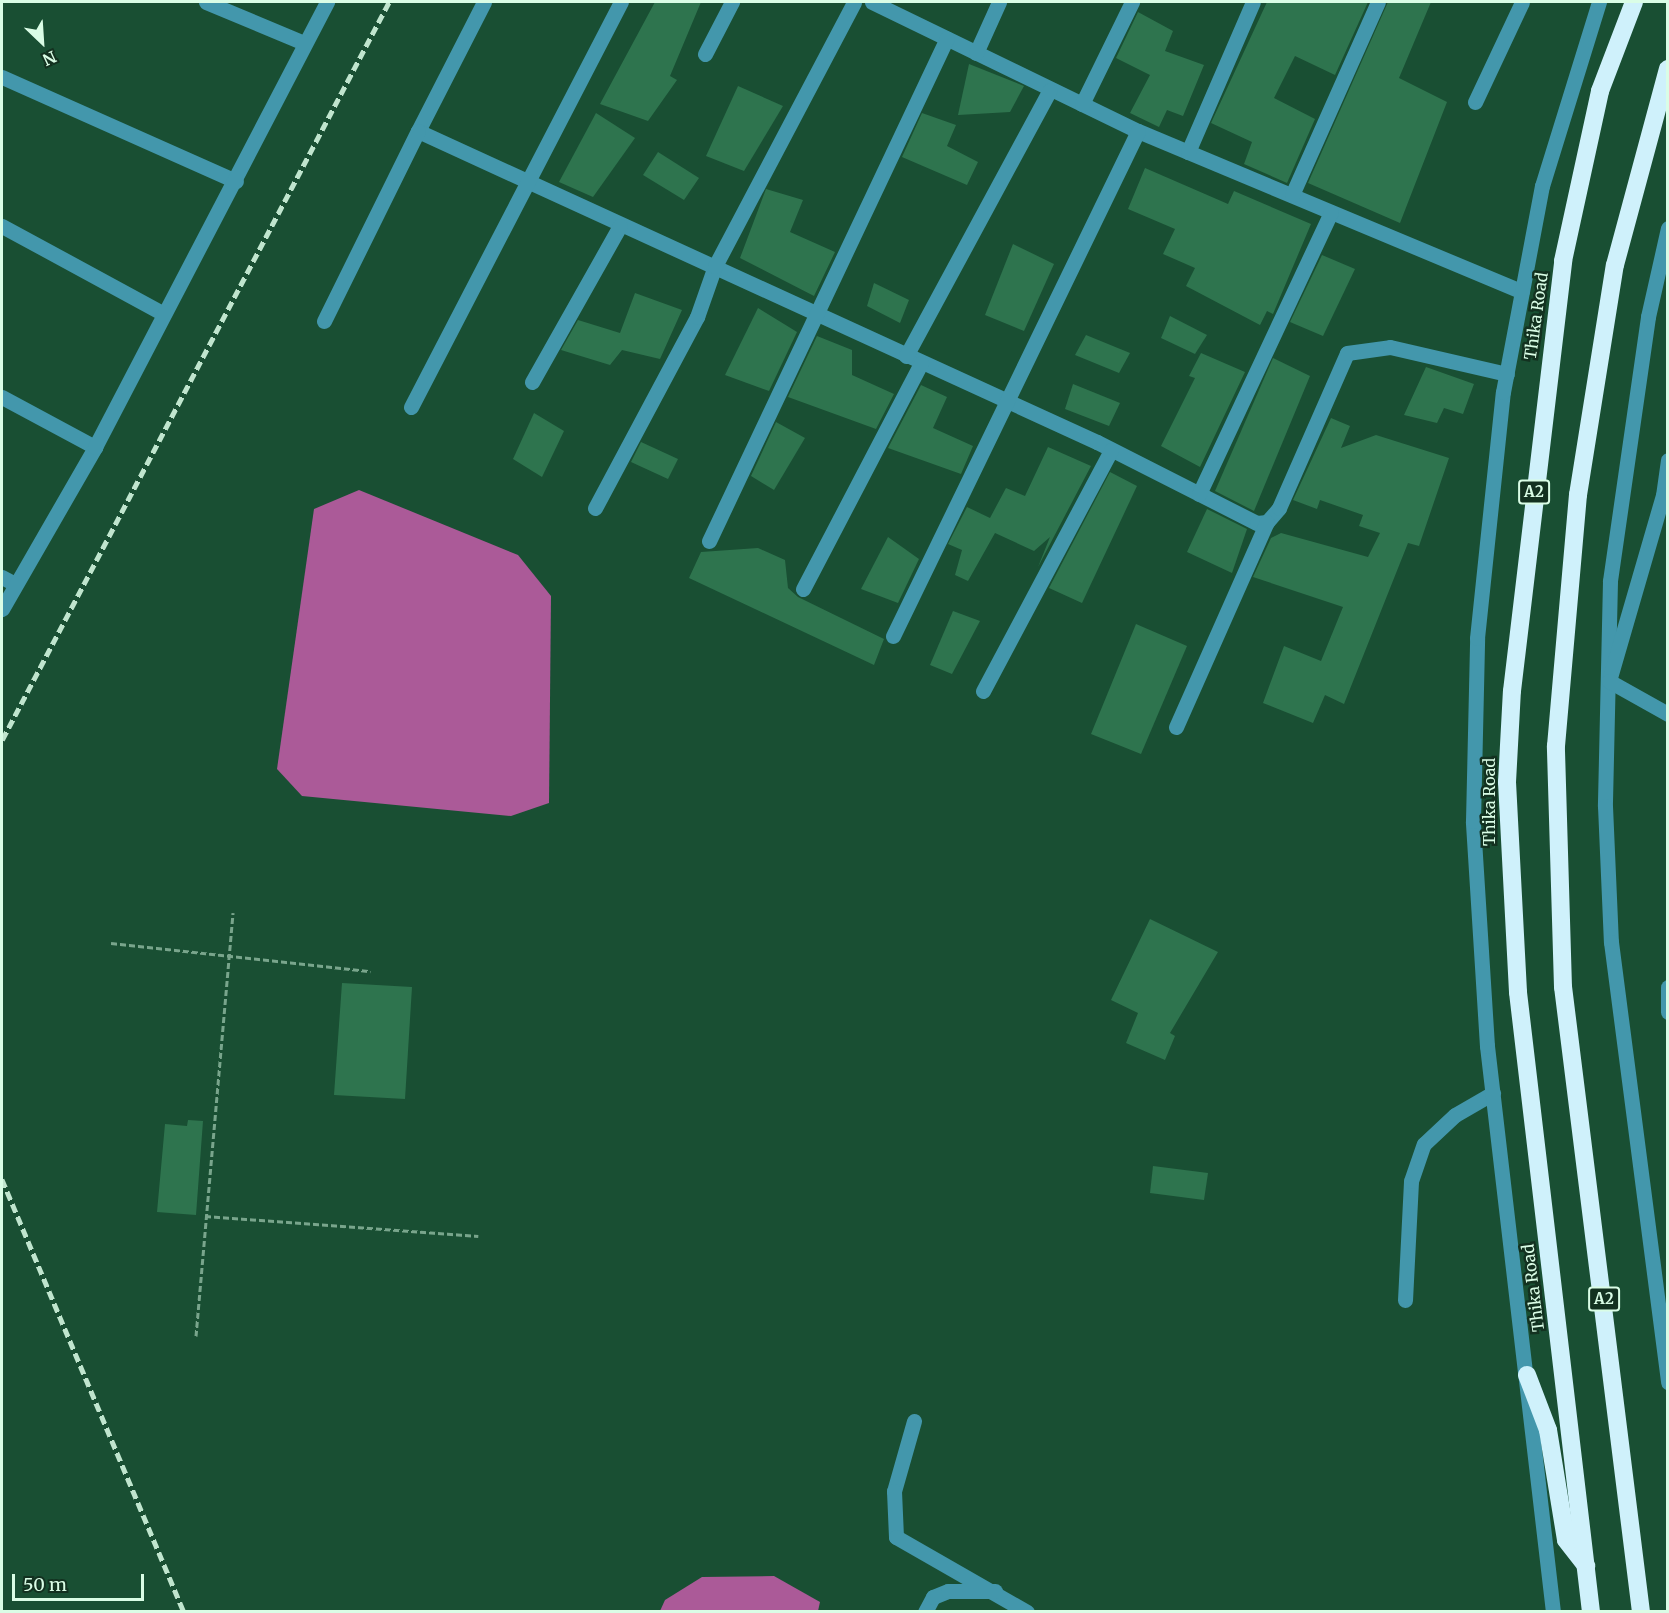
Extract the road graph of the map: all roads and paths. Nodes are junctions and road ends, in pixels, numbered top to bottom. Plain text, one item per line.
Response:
1 (206, 2) edge
2 (327, 2) edge
3 (484, 2) edge
4 (621, 2) edge
5 (732, 2) edge
6 (854, 2) edge
7 (999, 2) edge
8 (1131, 2) edge
9 (1254, 2) edge
10 (1378, 2) edge
11 (1522, 2) edge
12 (1599, 2) edge
13 (1634, 2) edge
14 (880, 3) edge
15 (947, 38) junction
16 (304, 43) junction
17 (976, 53) junction
18 (705, 54) dead end
19 (1668, 69) edge
20 (2, 77) edge
21 (1050, 90) junction
22 (1475, 102) dead end
23 (1082, 104) junction
24 (418, 131) junction
25 (1138, 131) junction
26 (1188, 152) junction
27 (236, 181) junction
28 (524, 182) junction
29 (1292, 195) junction
30 (1332, 212) junction
31 (2, 226) edge
32 (620, 226) junction
33 (1668, 228) edge
34 (715, 266) junction
35 (1522, 292) junction
36 (164, 314) junction
37 (814, 314) junction
38 (324, 321) dead end
39 (906, 356) junction
40 (921, 363) junction
41 (1507, 374) junction
42 (532, 382) dead end
43 (2, 397) edge
44 (1010, 403) junction
45 (411, 407) dead end
46 (96, 447) junction
47 (1111, 450) junction
48 (1668, 460) edge
49 (1199, 494) junction
50 (595, 508) dead end
51 (1267, 522) junction
52 (709, 541) dead end
53 (8, 581) edge
54 (803, 589) dead end
55 (2, 609) edge
56 (893, 636) dead end
57 (1609, 681) junction
58 (983, 691) dead end
59 (1668, 714) edge
60 (1176, 727) dead end
61 (233, 913) dead end
62 (111, 943) dead end
63 (229, 958) junction
64 (370, 970) dead end
65 (1668, 987) edge
66 (1668, 1012) edge
67 (1492, 1094) junction
68 (205, 1216) junction
69 (478, 1236) dead end
70 (1405, 1300) dead end
71 (195, 1336) dead end
72 (1527, 1375) junction
73 (1668, 1382) edge
74 (914, 1421) dead end
75 (1586, 1566) junction
76 (998, 1591) junction
77 (925, 1611) edge
78 (1027, 1611) edge
79 (1553, 1611) edge
80 (1591, 1611) edge
81 (1641, 1611) edge

1 - 16 street
2 - 16 street
3 - 24 street
4 - 28 street
5 - 18 street
6 - 34 street
7 - 17 street
8 - 23 street
9 - 26 street
10 - 29 street
11 - 22 street
12 - 35 street, Thika Road
13 - 75 highway, Thika Road / A2
14 - 15 street
15 - 17 street
15 - 37 street
16 - 27 street
17 - 21 street
19 - 81 highway, A2
20 - 27 street
21 - 23 street
21 - 39 street
23 - 25 street
24 - 28 street
24 - 38 street
25 - 26 street
25 - 44 street
26 - 29 street
27 - 36 street
28 - 32 street
28 - 45 street
29 - 30 street
30 - 35 street
30 - 49 street
31 - 36 street
32 - 34 street
32 - 42 street
33 - 57 street
34 - 37 street
34 - 50 street
35 - 41 street, Thika Road
36 - 46 street
37 - 39 street
37 - 52 street
39 - 40 street
40 - 44 street
40 - 54 street
41 - 51 street
41 - 67 street, Thika Road
43 - 46 street
44 - 47 street
44 - 56 street
46 - 53 street
47 - 49 street
47 - 58 street
48 - 57 street
49 - 51 street
51 - 60 street
53 - 55 street
57 - 59 street
57 - 73 street
61 - 63 path
62 - 63 path
63 - 64 path
63 - 68 path
65 - 66 street
67 - 70 street
67 - 72 street, Thika Road
68 - 69 path
68 - 71 path
72 - 75 highway
72 - 79 street, Thika Road
74 - 76 street
75 - 80 highway, Thika Road / A2
76 - 77 street
76 - 78 street

